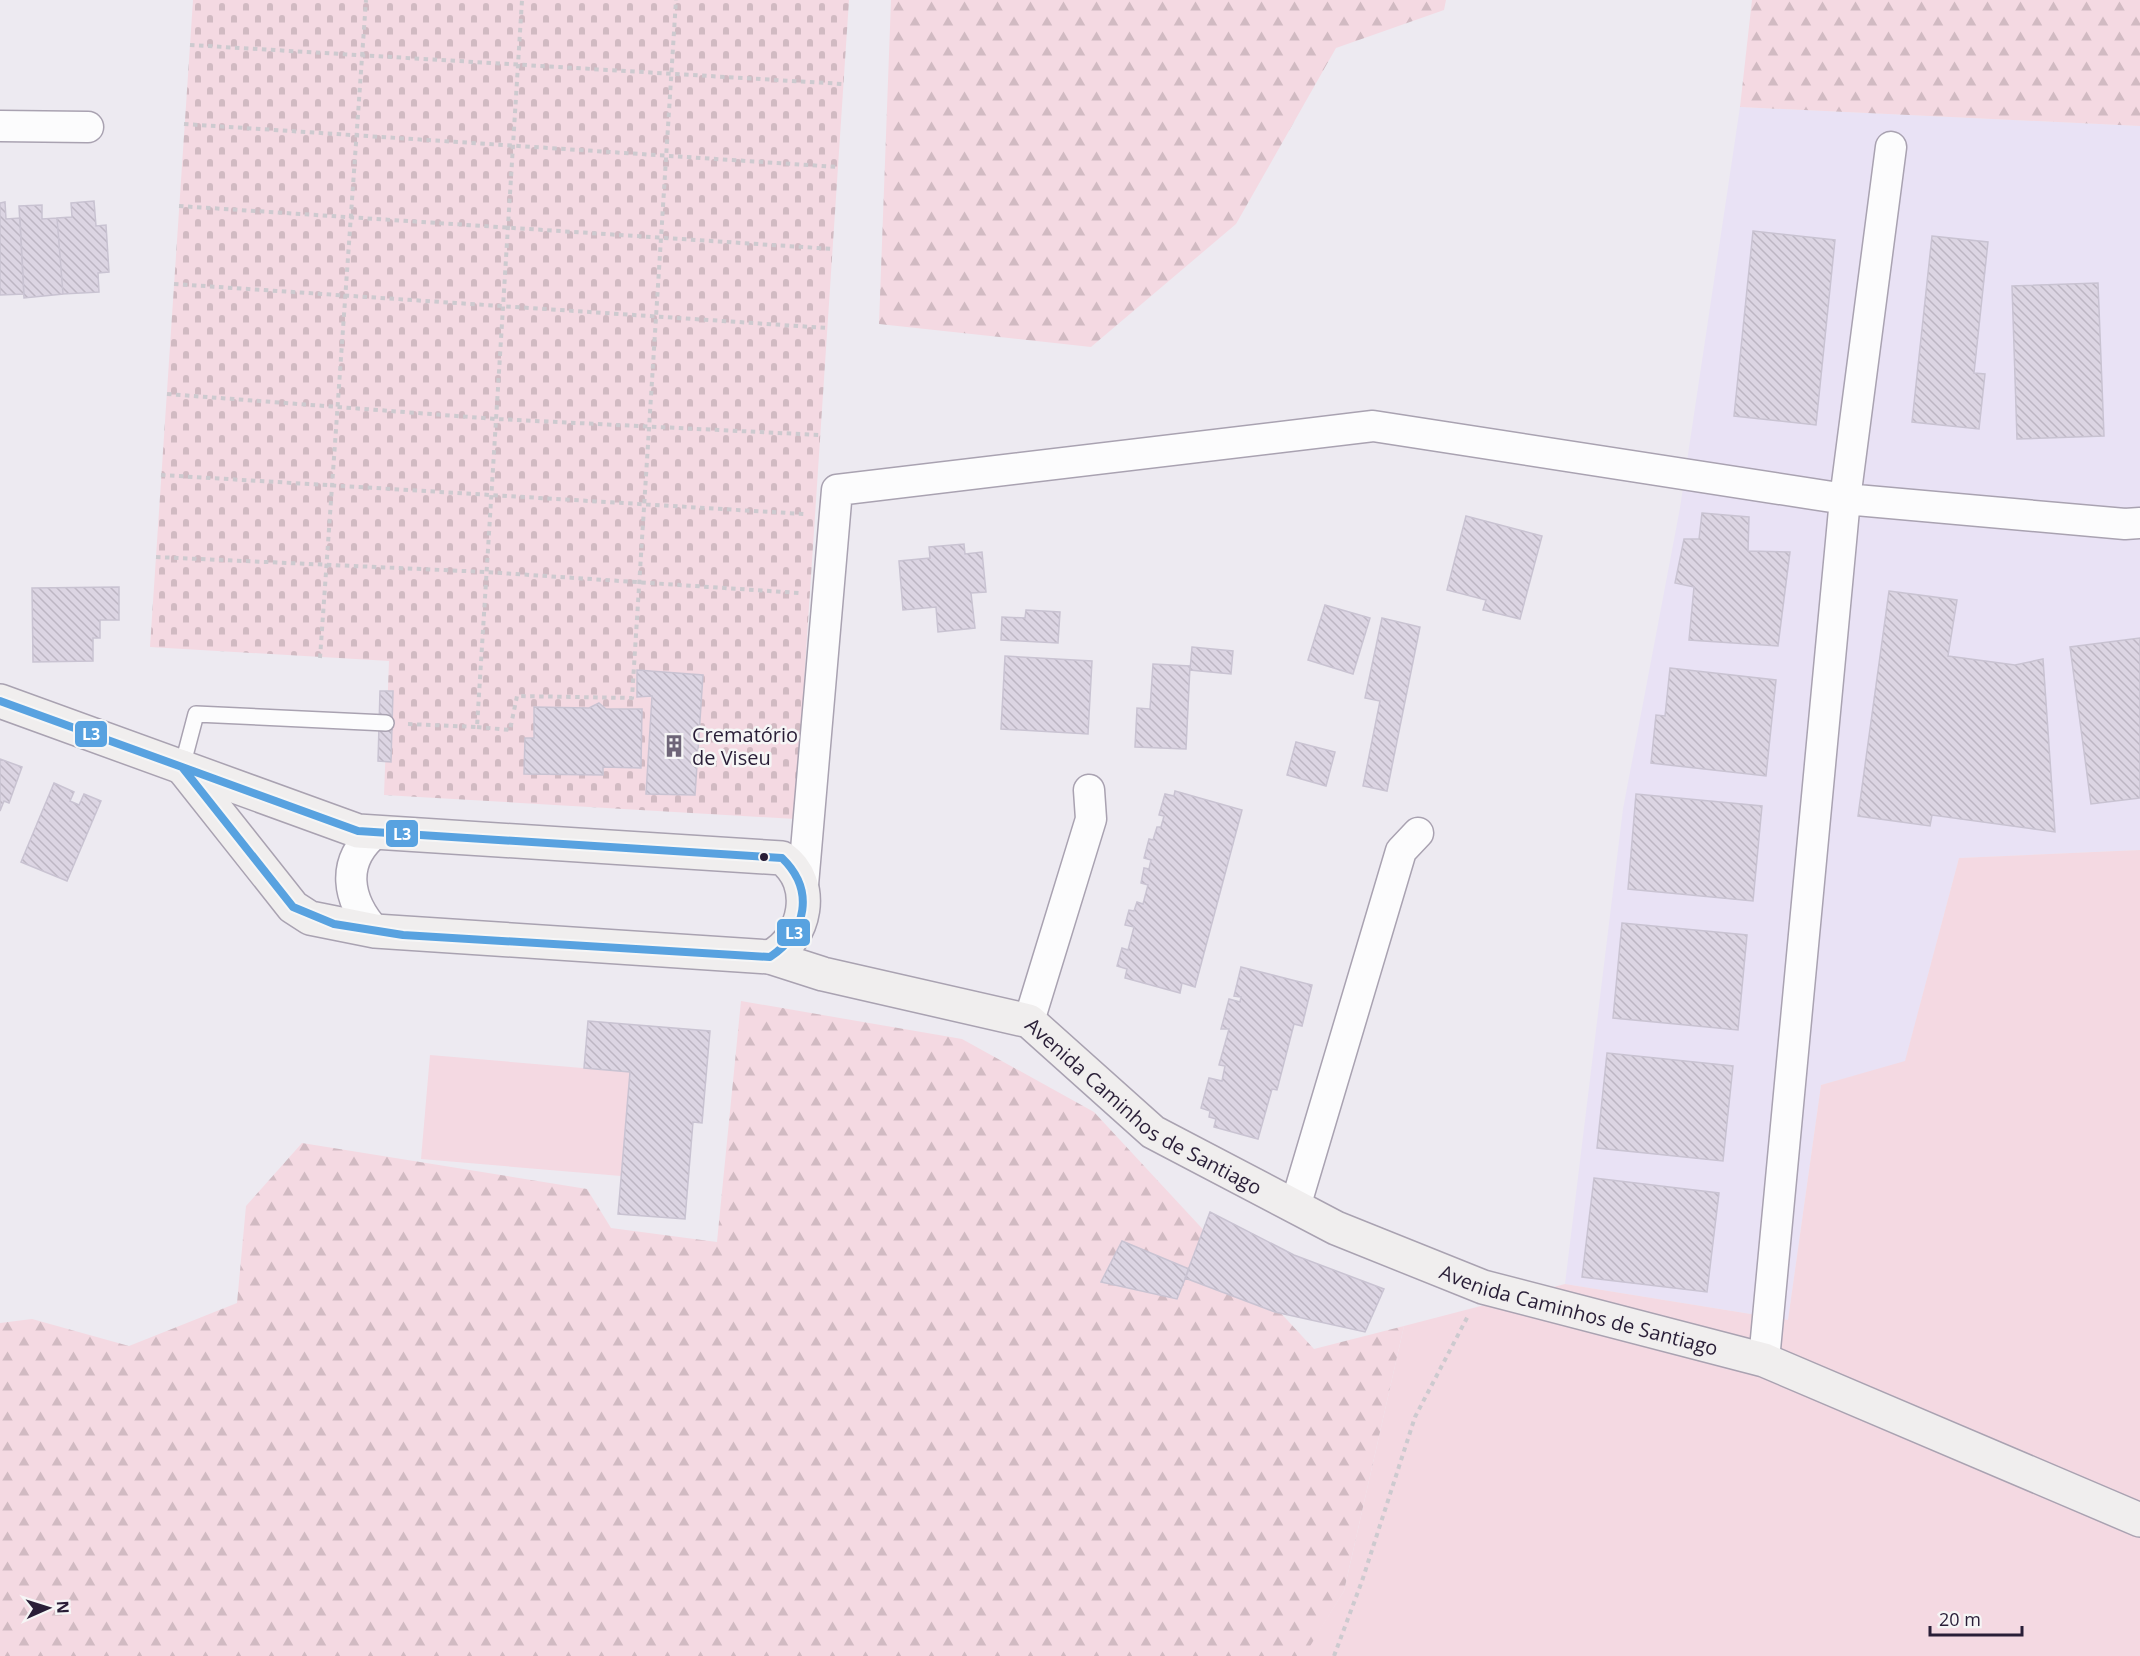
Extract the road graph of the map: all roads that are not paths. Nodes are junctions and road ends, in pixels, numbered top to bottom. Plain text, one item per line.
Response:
1 (0, 126) edge
2 (88, 128) dead end
3 (1891, 147) dead end
4 (1845, 499) junction
5 (2140, 523) edge
6 (0, 701) edge
7 (386, 723) road end
8 (182, 767) junction
9 (1089, 790) dead end
10 (375, 833) junction
11 (1418, 834) dead end
12 (803, 885) junction
13 (375, 931) junction
14 (770, 957) junction
15 (1029, 1021) junction
16 (1295, 1207) junction
17 (1764, 1360) junction
18 (2140, 1520) edge

1 - 2 street
3 - 4 street
4 - 5 street
4 - 12 street
4 - 17 street
6 - 8 street
7 - 8 lane
8 - 10 street
8 - 13 street, Avenida Caminhos de Santiago
9 - 15 street
10 - 12 street
10 - 13 street
11 - 16 street
12 - 14 street
13 - 14 street, Avenida Caminhos de Santiago
14 - 15 street, Avenida Caminhos de Santiago
15 - 16 street, Avenida Caminhos de Santiago
16 - 17 street, Avenida Caminhos de Santiago
17 - 18 street, Avenida Caminhos de Santiago

